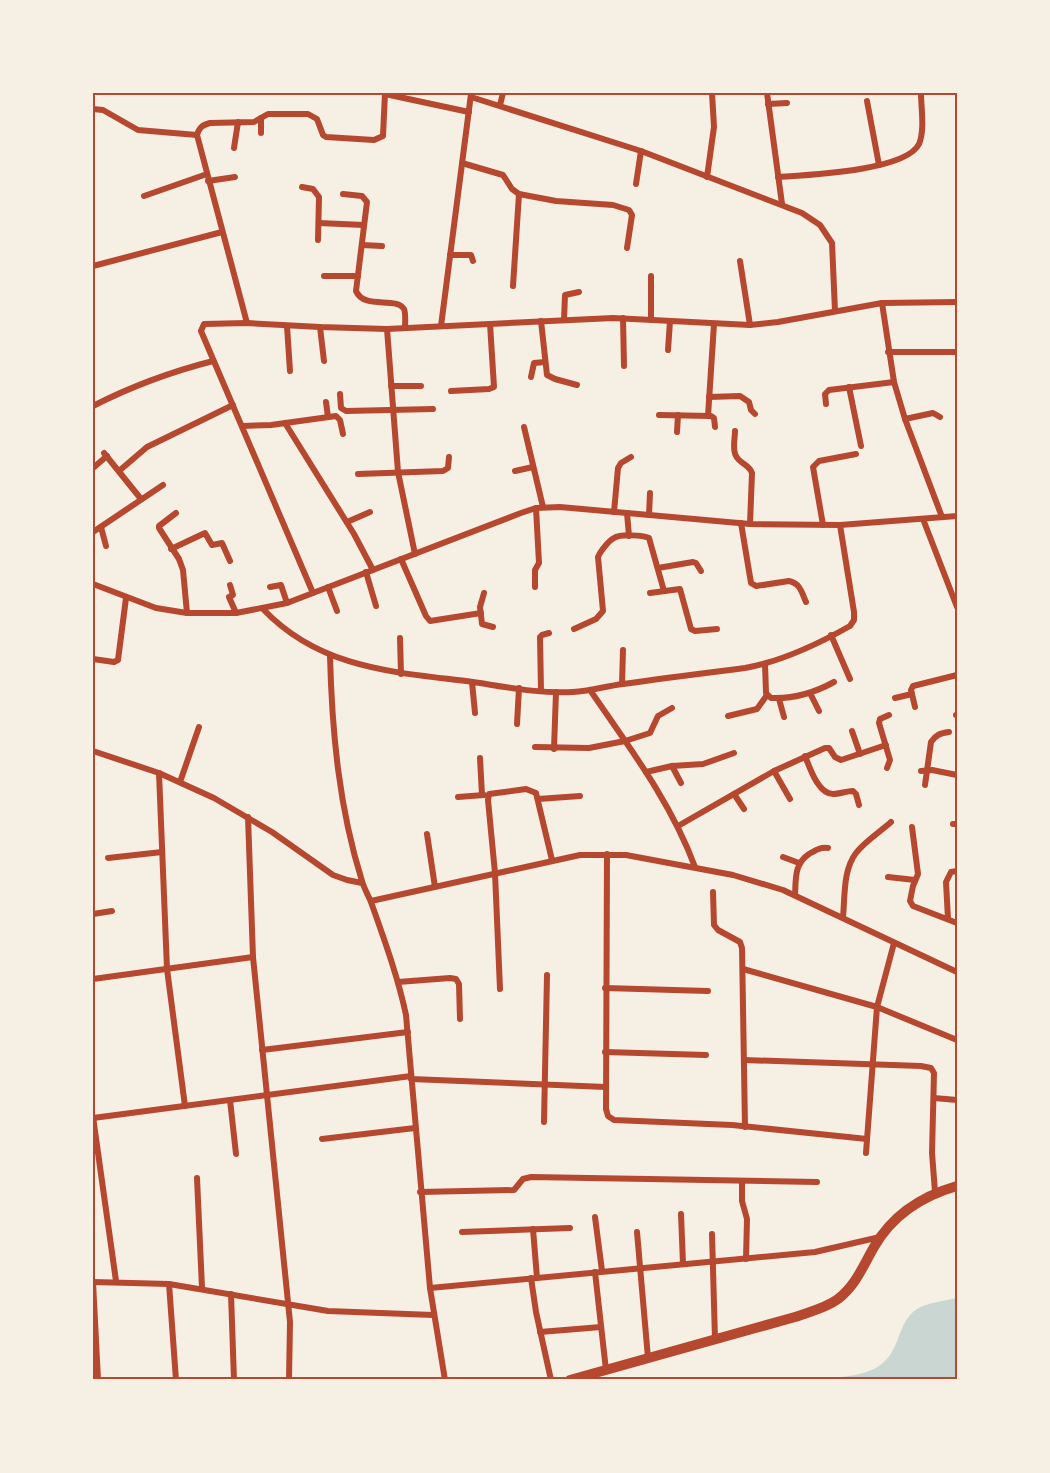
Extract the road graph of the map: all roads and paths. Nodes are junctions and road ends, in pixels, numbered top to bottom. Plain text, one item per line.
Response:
1 (503, 93) edge
2 (712, 93) edge
3 (767, 93) edge
4 (921, 93) edge
5 (385, 94) edge
6 (471, 95) edge
7 (867, 101) dead end
8 (787, 103) dead end
9 (768, 104) junction
10 (500, 105) junction
11 (93, 110) edge
12 (469, 112) junction
13 (261, 118) junction
14 (238, 122) junction
15 (261, 133) dead end
16 (197, 135) junction
17 (234, 148) dead end
18 (641, 151) junction
19 (462, 163) junction
20 (879, 165) junction
21 (208, 177) junction
22 (235, 177) dead end
23 (707, 177) junction
24 (778, 177) junction
25 (636, 184) dead end
26 (302, 187) dead end
27 (343, 194) dead end
28 (519, 194) junction
29 (144, 195) dead end
30 (782, 204) junction
31 (319, 223) junction
32 (364, 225) junction
33 (222, 232) junction
34 (318, 240) dead end
35 (362, 245) junction
36 (382, 246) dead end
37 (627, 248) dead end
38 (450, 255) junction
39 (473, 261) dead end
40 (740, 261) dead end
41 (93, 266) edge
42 (324, 276) dead end
43 (358, 276) junction
44 (651, 276) dead end
45 (513, 286) dead end
46 (579, 292) dead end
47 (957, 302) edge
48 (882, 303) junction
49 (835, 310) junction
50 (623, 318) junction
51 (564, 320) junction
52 (651, 320) junction
53 (541, 321) junction
54 (670, 321) junction
55 (247, 323) junction
56 (490, 324) junction
57 (714, 324) junction
58 (750, 325) junction
59 (287, 326) junction
60 (441, 326) junction
61 (320, 327) junction
62 (405, 328) junction
63 (387, 329) junction
64 (668, 350) dead end
65 (888, 352) junction
66 (957, 352) edge
67 (213, 361) junction
68 (324, 361) dead end
69 (545, 362) junction
70 (624, 366) dead end
71 (290, 371) dead end
72 (531, 377) dead end
73 (894, 382) junction
74 (577, 385) dead end
75 (391, 386) junction
76 (422, 386) dead end
77 (849, 387) junction
78 (451, 391) dead end
79 (340, 394) dead end
80 (709, 397) junction
81 (326, 402) dead end
82 (826, 404) dead end
83 (233, 405) junction
84 (93, 406) edge
85 (434, 410) dead end
86 (393, 411) junction
87 (755, 414) dead end
88 (659, 415) dead end
89 (678, 415) junction
90 (708, 416) junction
91 (328, 417) junction
92 (940, 417) dead end
93 (905, 419) junction
94 (285, 423) junction
95 (242, 426) junction
96 (524, 427) dead end
97 (715, 427) dead end
98 (735, 431) dead end
99 (677, 432) dead end
100 (343, 434) dead end
101 (861, 446) dead end
102 (856, 454) dead end
103 (449, 457) dead end
104 (631, 457) dead end
105 (533, 467) junction
106 (93, 468) edge
107 (119, 471) junction
108 (515, 471) dead end
109 (398, 472) junction
110 (358, 474) dead end
111 (163, 485) dead end
112 (650, 493) dead end
113 (141, 499) junction
114 (539, 508) junction
115 (370, 512) dead end
116 (614, 512) junction
117 (176, 513) dead end
118 (627, 513) junction
119 (649, 515) junction
120 (957, 516) edge
121 (942, 517) junction
122 (923, 519) junction
123 (347, 522) junction
124 (741, 523) junction
125 (750, 524) junction
126 (824, 525) junction
127 (840, 525) junction
128 (101, 527) junction
129 (93, 532) edge
130 (629, 536) junction
131 (106, 546) dead end
132 (171, 549) junction
133 (415, 554) junction
134 (401, 559) junction
135 (230, 561) dead end
136 (658, 568) junction
137 (701, 570) dead end
138 (369, 571) junction
139 (93, 584) edge
140 (230, 585) dead end
141 (270, 587) dead end
142 (328, 587) junction
143 (535, 587) dead end
144 (664, 591) junction
145 (313, 593) junction
146 (484, 593) dead end
147 (650, 593) dead end
148 (126, 598) junction
149 (806, 602) dead end
150 (287, 603) junction
151 (376, 606) dead end
152 (957, 607) edge
153 (263, 609) junction
154 (337, 611) dead end
155 (187, 613) junction
156 (236, 613) junction
157 (481, 613) junction
158 (493, 627) dead end
159 (574, 629) dead end
160 (717, 629) dead end
161 (549, 633) dead end
162 (831, 635) junction
163 (400, 638) dead end
164 (623, 650) dead end
165 (330, 656) junction
166 (93, 659) edge
167 (765, 664) junction
168 (401, 674) junction
169 (957, 675) edge
170 (850, 679) dead end
171 (472, 682) junction
172 (834, 682) dead end
173 (622, 684) junction
174 (519, 688) junction
175 (590, 690) junction
176 (542, 691) junction
177 (556, 692) junction
178 (810, 693) junction
179 (912, 694) junction
180 (767, 695) junction
181 (895, 698) dead end
182 (779, 699) junction
183 (915, 707) dead end
184 (672, 708) dead end
185 (819, 711) dead end
186 (475, 713) dead end
187 (889, 715) dead end
188 (728, 716) dead end
189 (784, 717) dead end
190 (517, 724) dead end
191 (199, 727) dead end
192 (852, 731) dead end
193 (949, 732) dead end
194 (625, 741) junction
195 (886, 745) junction
196 (535, 747) dead end
197 (554, 748) junction
198 (93, 751) edge
199 (734, 753) dead end
200 (860, 753) junction
201 (805, 756) junction
202 (480, 758) dead end
203 (672, 766) junction
204 (887, 768) dead end
205 (774, 771) junction
206 (923, 771) junction
207 (646, 772) junction
208 (159, 773) junction
209 (957, 775) edge
210 (180, 782) junction
211 (681, 783) dead end
212 (926, 785) dead end
213 (734, 794) junction
214 (486, 795) junction
215 (580, 796) dead end
216 (458, 797) dead end
217 (538, 799) junction
218 (790, 799) dead end
219 (859, 805) dead end
220 (744, 809) dead end
221 (248, 817) junction
222 (891, 822) dead end
223 (678, 826) junction
224 (912, 827) dead end
225 (427, 834) dead end
226 (828, 848) dead end
227 (162, 852) junction
228 (607, 854) junction
229 (783, 857) dead end
230 (108, 858) dead end
231 (552, 860) junction
232 (799, 863) junction
233 (695, 867) junction
234 (957, 871) edge
235 (495, 873) junction
236 (888, 877) dead end
237 (915, 880) junction
238 (362, 883) junction
239 (435, 886) junction
240 (713, 892) dead end
241 (795, 895) junction
242 (371, 901) junction
243 (112, 911) dead end
244 (93, 914) edge
245 (843, 917) junction
246 (948, 919) junction
247 (957, 922) edge
248 (894, 943) junction
249 (253, 957) junction
250 (167, 969) junction
251 (743, 969) junction
252 (957, 972) edge
253 (547, 975) dead end
254 (93, 979) edge
255 (398, 982) junction
256 (605, 988) junction
257 (500, 989) dead end
258 (708, 991) dead end
259 (877, 1007) junction
260 (460, 1019) dead end
261 (408, 1032) junction
262 (957, 1040) edge
263 (261, 1050) junction
264 (606, 1052) junction
265 (706, 1055) dead end
266 (744, 1060) junction
267 (872, 1066) junction
268 (411, 1078) junction
269 (545, 1084) junction
270 (606, 1087) junction
271 (266, 1095) junction
272 (934, 1098) junction
273 (230, 1100) junction
274 (957, 1100) edge
275 (185, 1106) junction
276 (93, 1118) edge
277 (544, 1122) dead end
278 (745, 1127) junction
279 (415, 1128) junction
280 (322, 1139) dead end
281 (867, 1139) junction
282 (866, 1153) dead end
283 (236, 1154) dead end
284 (196, 1178) dead end
285 (742, 1181) junction
286 (817, 1182) dead end
287 (957, 1186) edge
288 (420, 1192) junction
289 (935, 1192) junction
290 (681, 1214) dead end
291 (595, 1217) dead end
292 (570, 1228) dead end
293 (533, 1229) junction
294 (462, 1232) dead end
295 (637, 1232) dead end
296 (712, 1234) dead end
297 (880, 1237) junction
298 (746, 1258) junction
299 (713, 1262) junction
300 (683, 1264) junction
301 (640, 1268) junction
302 (598, 1272) junction
303 (534, 1278) junction
304 (116, 1281) junction
305 (93, 1282) edge
306 (170, 1284) junction
307 (202, 1288) junction
308 (430, 1288) junction
309 (231, 1294) junction
310 (288, 1305) junction
311 (433, 1315) junction
312 (601, 1327) junction
313 (540, 1332) junction
314 (715, 1339) junction
315 (648, 1358) junction
316 (606, 1370) junction
317 (98, 1380) edge
318 (176, 1380) edge
319 (234, 1380) edge
320 (289, 1380) edge
321 (445, 1380) edge
322 (551, 1380) edge
323 (570, 1380) edge

1 - 10 street
2 - 23 street
3 - 9 street
4 - 20 street
5 - 12 street
5 - 13 street
6 - 10 street
6 - 12 street
7 - 20 street
8 - 9 street
9 - 24 street
10 - 18 street
11 - 16 street
12 - 19 street
13 - 14 street
13 - 15 street
14 - 16 street
14 - 17 street
16 - 21 street
18 - 23 street
18 - 25 street
19 - 28 street
19 - 38 street
20 - 24 street
21 - 22 street
21 - 29 street
21 - 33 street
23 - 30 street
24 - 30 street
26 - 31 street
27 - 32 street
28 - 37 street
28 - 45 street
30 - 49 street
31 - 32 street
31 - 34 street
32 - 35 street
33 - 41 street
33 - 55 street
35 - 36 street
35 - 43 street
38 - 39 street
38 - 60 street
40 - 58 street
42 - 43 street
43 - 62 street
44 - 52 street
46 - 51 street
47 - 48 street
48 - 49 street
48 - 65 street
49 - 58 street
50 - 51 street
50 - 52 street
50 - 70 street
51 - 53 street
52 - 54 street
53 - 56 street
53 - 69 street
54 - 57 street
54 - 64 street
55 - 59 street
55 - 67 street
56 - 60 street
56 - 78 street
57 - 58 street
57 - 80 street
59 - 61 street
59 - 71 street
60 - 62 street
61 - 63 street
61 - 68 street
62 - 63 street
63 - 75 street
65 - 66 street
65 - 73 street
67 - 83 street
67 - 84 street
69 - 72 street
69 - 74 street
73 - 77 street
73 - 93 street
75 - 76 street
75 - 86 street
77 - 82 street
77 - 101 street
79 - 86 street
80 - 87 street
80 - 90 street
81 - 91 street
83 - 95 street
83 - 107 street
85 - 86 street
86 - 109 street
88 - 89 street
89 - 90 street
89 - 99 street
90 - 97 street
91 - 94 street
91 - 100 street
92 - 93 street
93 - 121 street
94 - 95 street
94 - 123 street
95 - 145 street
96 - 105 street
98 - 125 street
102 - 126 street
103 - 109 street
104 - 116 street
105 - 108 street
105 - 114 street
106 - 107 street
107 - 113 street
109 - 110 street
109 - 133 street
111 - 113 street
112 - 119 street
113 - 128 street
114 - 116 street
114 - 133 street
114 - 143 street
115 - 123 street
116 - 118 street
117 - 132 street
118 - 119 street
118 - 130 street
119 - 124 street
120 - 121 street
121 - 122 street
122 - 127 street
122 - 152 street
123 - 138 street
124 - 125 street
124 - 149 street
125 - 126 street
126 - 127 street
127 - 162 street
128 - 129 street
128 - 131 street
130 - 136 street
130 - 159 street
132 - 135 street
132 - 155 street
133 - 134 street
134 - 138 street
134 - 157 street
136 - 137 street
136 - 144 street
138 - 142 street
138 - 151 street
139 - 148 street
140 - 156 street
141 - 150 street
142 - 145 street
142 - 154 street
144 - 147 street
144 - 160 street
145 - 150 street
146 - 157 street
148 - 155 street
148 - 166 street
150 - 153 street
153 - 156 street
153 - 165 street
155 - 156 street
157 - 158 street
161 - 176 street
162 - 167 street
162 - 170 street
163 - 168 street
164 - 173 street
165 - 168 street
165 - 238 street
167 - 173 street
167 - 180 street
168 - 171 street
169 - 179 street
171 - 174 street
171 - 186 street
172 - 178 street
173 - 175 street
174 - 176 street
174 - 190 street
175 - 177 street
175 - 194 street
176 - 177 street
177 - 197 street
178 - 182 street
178 - 185 street
179 - 181 street
179 - 183 street
180 - 182 street
180 - 188 street
182 - 189 street
184 - 194 street
187 - 195 street
191 - 210 street
192 - 200 street
193 - 206 street
194 - 197 street
194 - 207 street
195 - 200 street
195 - 204 street
196 - 197 street
198 - 208 street
199 - 203 street
200 - 201 street
201 - 205 street
201 - 219 street
202 - 214 street
203 - 207 street
203 - 211 street
205 - 213 street
205 - 218 street
206 - 209 street
206 - 212 street
207 - 223 street
208 - 210 street
208 - 227 street
210 - 221 street
213 - 220 street
213 - 223 street
214 - 216 street
214 - 217 street
214 - 235 street
215 - 217 street
217 - 231 street
221 - 238 street
221 - 249 street
222 - 245 street
223 - 233 street
224 - 237 street
225 - 239 street
226 - 232 street
227 - 230 street
227 - 250 street
228 - 231 street
228 - 233 street
228 - 256 street
229 - 232 street
231 - 235 street
232 - 241 street
233 - 241 street
234 - 246 street
235 - 239 street
235 - 257 street
236 - 237 street
237 - 246 street
238 - 242 street
239 - 242 street
240 - 251 street
241 - 245 street
242 - 255 street
243 - 244 street
245 - 248 street
246 - 247 street
248 - 252 street
248 - 259 street
249 - 250 street
249 - 263 street
250 - 254 street
250 - 275 street
251 - 259 street
251 - 266 street
253 - 269 street
255 - 260 street
255 - 261 street
256 - 258 street
256 - 264 street
259 - 262 street
259 - 267 street
261 - 263 street
261 - 268 street
263 - 271 street
264 - 265 street
264 - 270 street
266 - 267 street
266 - 278 street
267 - 272 street
267 - 281 street
268 - 269 street
268 - 271 street
268 - 279 street
269 - 270 street
269 - 277 street
270 - 278 street
271 - 273 street
271 - 310 street
272 - 274 street
272 - 289 street
273 - 275 street
273 - 283 street
275 - 276 street
276 - 304 street
278 - 281 street
279 - 280 street
279 - 288 street
281 - 282 street
284 - 307 street
285 - 286 street
285 - 288 street
285 - 298 street
287 - 289 street
288 - 308 street
289 - 297 street
290 - 300 street
291 - 302 street
292 - 293 street
293 - 294 street
293 - 303 street
295 - 301 street
296 - 299 street
297 - 298 street
297 - 314 street
298 - 299 street
299 - 300 street
299 - 314 street
300 - 301 street
301 - 302 street
301 - 315 street
302 - 303 street
302 - 312 street
303 - 308 street
303 - 313 street
304 - 305 street
304 - 306 street
305 - 317 street
306 - 307 street
306 - 318 street
307 - 309 street
308 - 311 street
309 - 310 street
309 - 319 street
310 - 311 street
310 - 320 street
311 - 321 street
312 - 313 street
312 - 316 street
313 - 322 street
314 - 315 street
315 - 316 street
316 - 323 street

